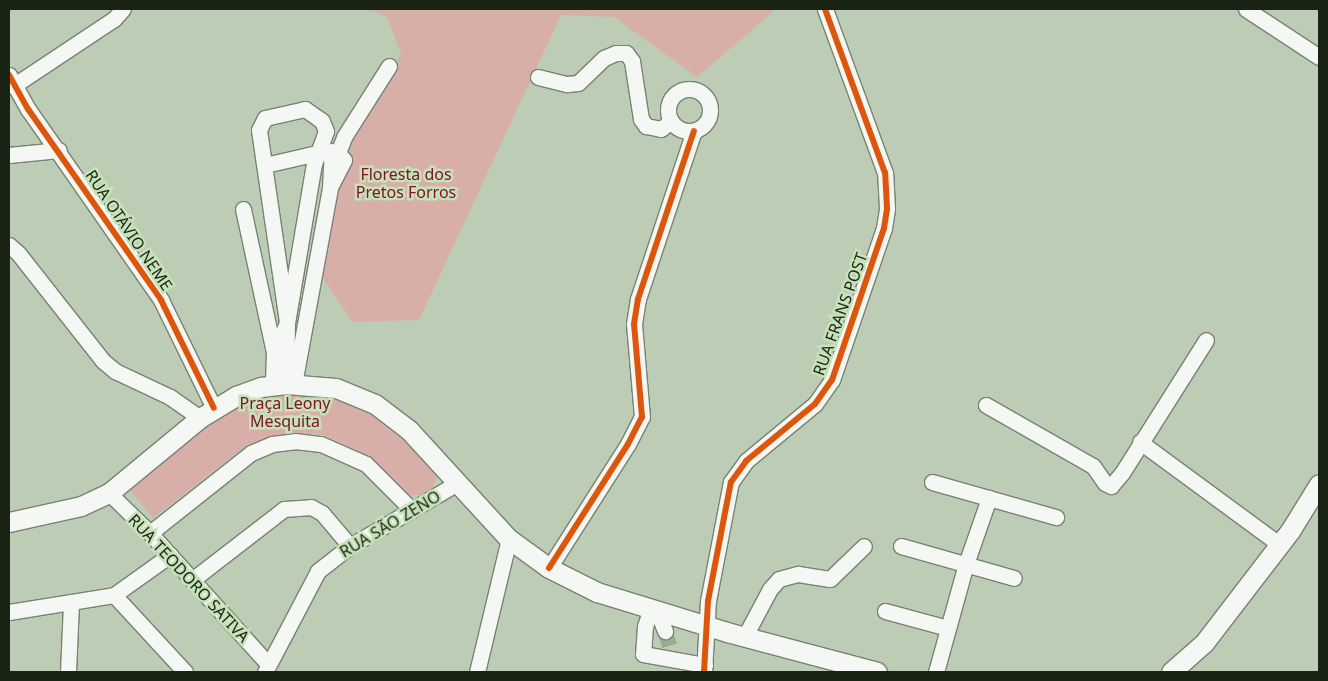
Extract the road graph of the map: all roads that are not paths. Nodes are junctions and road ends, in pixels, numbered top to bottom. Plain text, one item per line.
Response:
1 (123, 9) edge
2 (825, 9) edge
3 (1246, 9) edge
4 (1319, 57) edge
5 (388, 66) dead end
6 (538, 77) dead end
7 (11, 80) edge
8 (672, 122) junction
9 (694, 131) junction
10 (58, 150) junction
11 (335, 152) junction
12 (9, 155) edge
13 (315, 159) junction
14 (265, 170) junction
15 (243, 209) dead end
16 (275, 227) junction
17 (250, 239) junction
18 (301, 239) junction
19 (9, 245) edge
20 (278, 245) junction
21 (287, 322) junction
22 (1206, 340) dead end
23 (274, 352) junction
24 (285, 384) junction
25 (986, 405) dead end
26 (207, 413) junction
27 (1140, 442) junction
28 (459, 482) junction
29 (932, 482) dead end
30 (1319, 484) edge
31 (109, 493) junction
32 (989, 498) junction
33 (412, 510) junction
34 (1056, 517) dead end
35 (9, 522) edge
36 (150, 534) junction
37 (509, 539) junction
38 (1279, 544) junction
39 (350, 546) junction
40 (864, 546) dead end
41 (900, 546) dead end
42 (170, 555) junction
43 (966, 564) junction
44 (549, 568) junction
45 (1014, 578) dead end
46 (192, 580) junction
47 (114, 595) junction
48 (71, 602) junction
49 (885, 611) dead end
50 (9, 612) edge
51 (660, 617) junction
52 (707, 626) junction
53 (948, 628) junction
54 (745, 636) junction
55 (1204, 644) junction
56 (267, 668) edge
57 (847, 668) edge
58 (704, 669) edge
59 (68, 672) edge
60 (185, 672) edge
61 (477, 672) edge
62 (877, 672) edge
63 (936, 672) edge
64 (1171, 672) edge
65 (1191, 672) edge

1 - 7 street
2 - 52 street, RUA FRANS POST
3 - 4 street
5 - 11 street
6 - 8 street
7 - 10 street, RUA OTÁVIO NEME
8 - 9 street
8 - 9 street
9 - 44 street
10 - 12 street
10 - 26 street, RUA OTÁVIO NEME
11 - 13 street
11 - 24 street
13 - 14 street
13 - 14 street
13 - 18 street
14 - 16 street
15 - 17 street
16 - 17 street
16 - 20 street
17 - 23 street
18 - 20 street
18 - 21 street
19 - 26 street
20 - 21 street
21 - 23 street
21 - 24 street
22 - 27 street
23 - 24 street
24 - 26 main road
24 - 28 main road
25 - 27 street
26 - 31 main road
27 - 38 street
28 - 33 street, RUA SÃO ZENO
28 - 37 main road
29 - 32 street
30 - 38 main road
31 - 35 main road
31 - 36 street, RUA TEODORO SATIVA
32 - 34 street
32 - 43 street
33 - 36 street
33 - 39 street, RUA SÃO ZENO
36 - 42 street, RUA TEODORO SATIVA
37 - 44 main road
37 - 61 street
38 - 55 main road
39 - 46 street
39 - 56 street, RUA SÃO ZENO
40 - 54 street
41 - 43 street
42 - 46 street, RUA TEODORO SATIVA
42 - 47 street
43 - 45 street
43 - 53 street
44 - 51 main road
46 - 56 street, RUA TEODORO SATIVA
47 - 48 street
47 - 60 street
48 - 50 street
48 - 59 street
49 - 53 street
51 - 52 main road
51 - 58 street
52 - 54 main road
52 - 58 street, RUA FRANS POST
53 - 63 street
54 - 57 main road
55 - 64 main road
55 - 65 main road
57 - 62 main road

